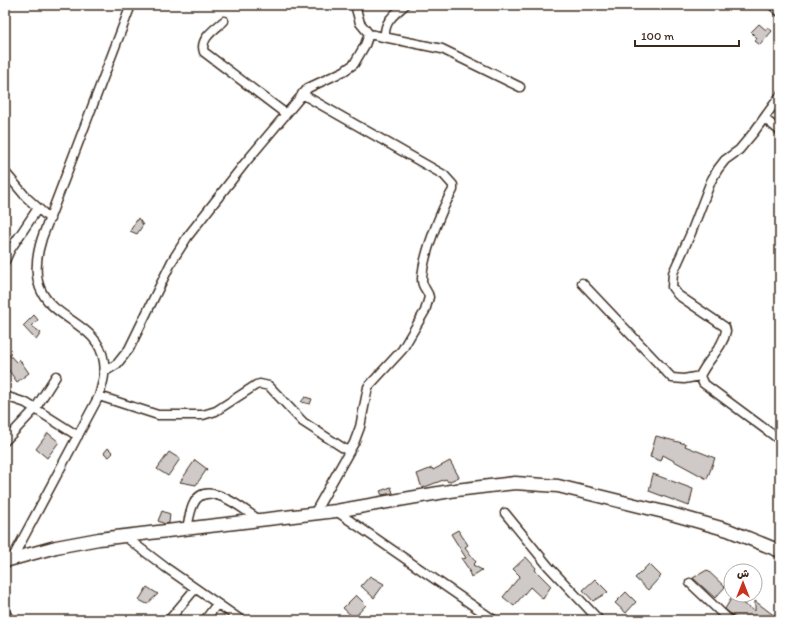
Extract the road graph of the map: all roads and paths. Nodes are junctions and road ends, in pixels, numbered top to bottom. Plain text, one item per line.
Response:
1 (131, 5) edge
2 (355, 5) edge
3 (405, 5) edge
4 (772, 5) edge
5 (780, 12) edge
6 (224, 21) dead end
7 (369, 34) junction
8 (385, 36) junction
9 (520, 87) dead end
10 (302, 94) junction
11 (780, 96) edge
12 (286, 114) junction
13 (765, 119) junction
14 (780, 131) edge
15 (5, 172) edge
16 (38, 208) junction
17 (50, 219) junction
18 (5, 261) edge
19 (582, 283) dead end
20 (104, 372) junction
21 (56, 376) dead end
22 (700, 376) junction
23 (5, 396) edge
24 (99, 396) junction
25 (35, 409) junction
26 (78, 436) junction
27 (780, 440) edge
28 (5, 441) edge
29 (348, 451) junction
30 (336, 511) junction
31 (506, 513) dead end
32 (314, 514) junction
33 (259, 520) junction
34 (187, 528) junction
35 (124, 536) junction
36 (780, 551) edge
37 (9, 560) edge
38 (690, 583) dead end
39 (195, 589) junction
40 (217, 604) junction
41 (5, 608) edge
42 (489, 618) edge
43 (12, 620) edge
44 (169, 620) edge
45 (205, 620) edge
46 (241, 620) edge
47 (599, 620) edge
48 (729, 620) edge

1 - 17 street
2 - 7 street
3 - 8 street
4 - 5 street
6 - 12 street
7 - 8 street
7 - 10 street
8 - 9 street
10 - 12 street
10 - 29 street
11 - 13 street
12 - 20 street
13 - 14 street
13 - 22 street
15 - 16 street
16 - 17 street
16 - 18 street
17 - 20 street
19 - 22 street
20 - 24 street
21 - 25 street
22 - 27 street
23 - 25 street
24 - 26 street
24 - 29 street
25 - 26 street
25 - 28 street
26 - 37 street
29 - 32 street
30 - 32 main road
30 - 36 main road
30 - 42 street
31 - 47 street
32 - 33 main road
33 - 34 main road
33 - 34 street
34 - 35 main road
35 - 37 main road
35 - 39 street
38 - 48 street
39 - 40 street
39 - 44 street
40 - 45 street
40 - 46 street
41 - 43 lane

